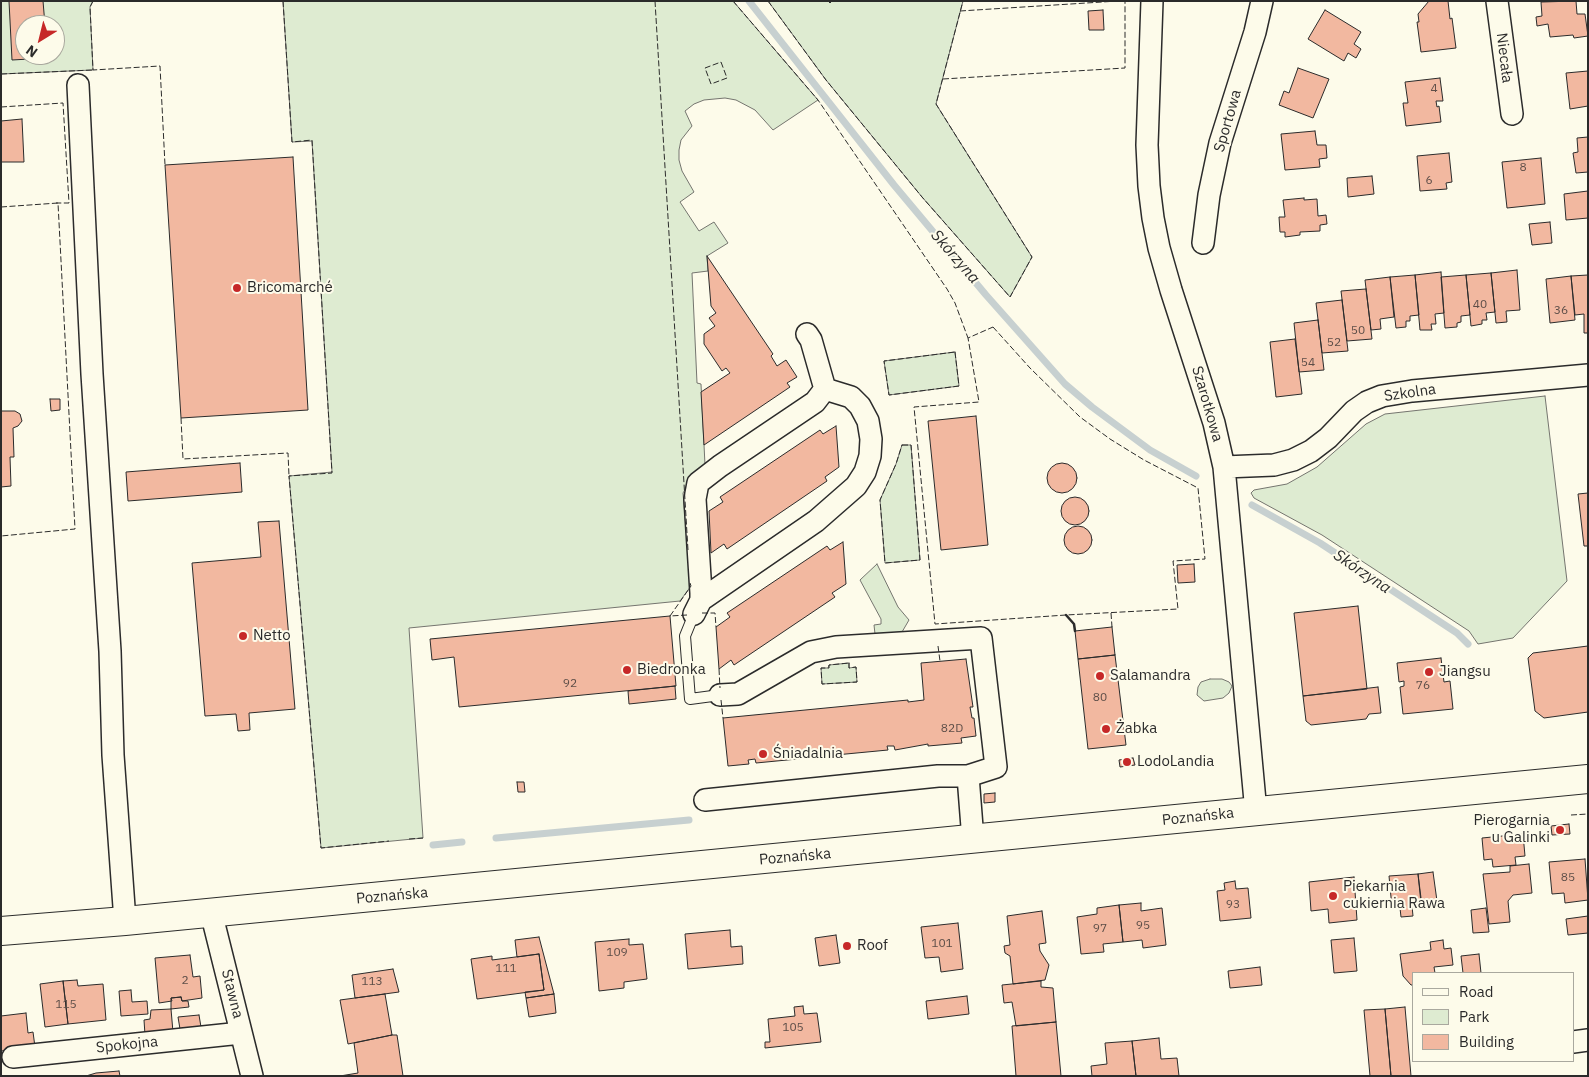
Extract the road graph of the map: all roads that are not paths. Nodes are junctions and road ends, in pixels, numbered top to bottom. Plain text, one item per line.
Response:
1 (1152, 1) edge
2 (1262, 1) edge
3 (1497, 1) edge
4 (78, 85) dead end
5 (1512, 114) dead end
6 (1203, 243) dead end
7 (807, 334) dead end
8 (1588, 375) edge
9 (825, 389) junction
10 (1224, 467) junction
11 (697, 607) junction
12 (720, 695) joint
13 (968, 776) junction
14 (1588, 780) edge
15 (705, 800) dead end
16 (1256, 812) junction
17 (973, 840) junction
18 (211, 912) junction
19 (126, 921) junction
20 (1, 931) edge
21 (242, 1034) junction
22 (1588, 1040) edge
23 (1574, 1042) edge
24 (13, 1057) dead end
25 (252, 1076) edge

1 - 10 street, Szarotkowa
2 - 6 street, Sportowa
3 - 5 street, Niecała
4 - 19 street
7 - 9 street
8 - 10 street, Szkolna
9 - 11 street
9 - 11 street
10 - 16 street, Szarotkowa
11 - 12 lane
12 - 13 street
13 - 15 street
13 - 17 street
14 - 16 street, Poznańska
16 - 17 street, Poznańska
17 - 18 street, Poznańska
18 - 19 street, Poznańska
18 - 21 street, Stawna
19 - 20 street, Poznańska
21 - 24 street, Spokojna
21 - 25 street, Stawna
22 - 23 street

